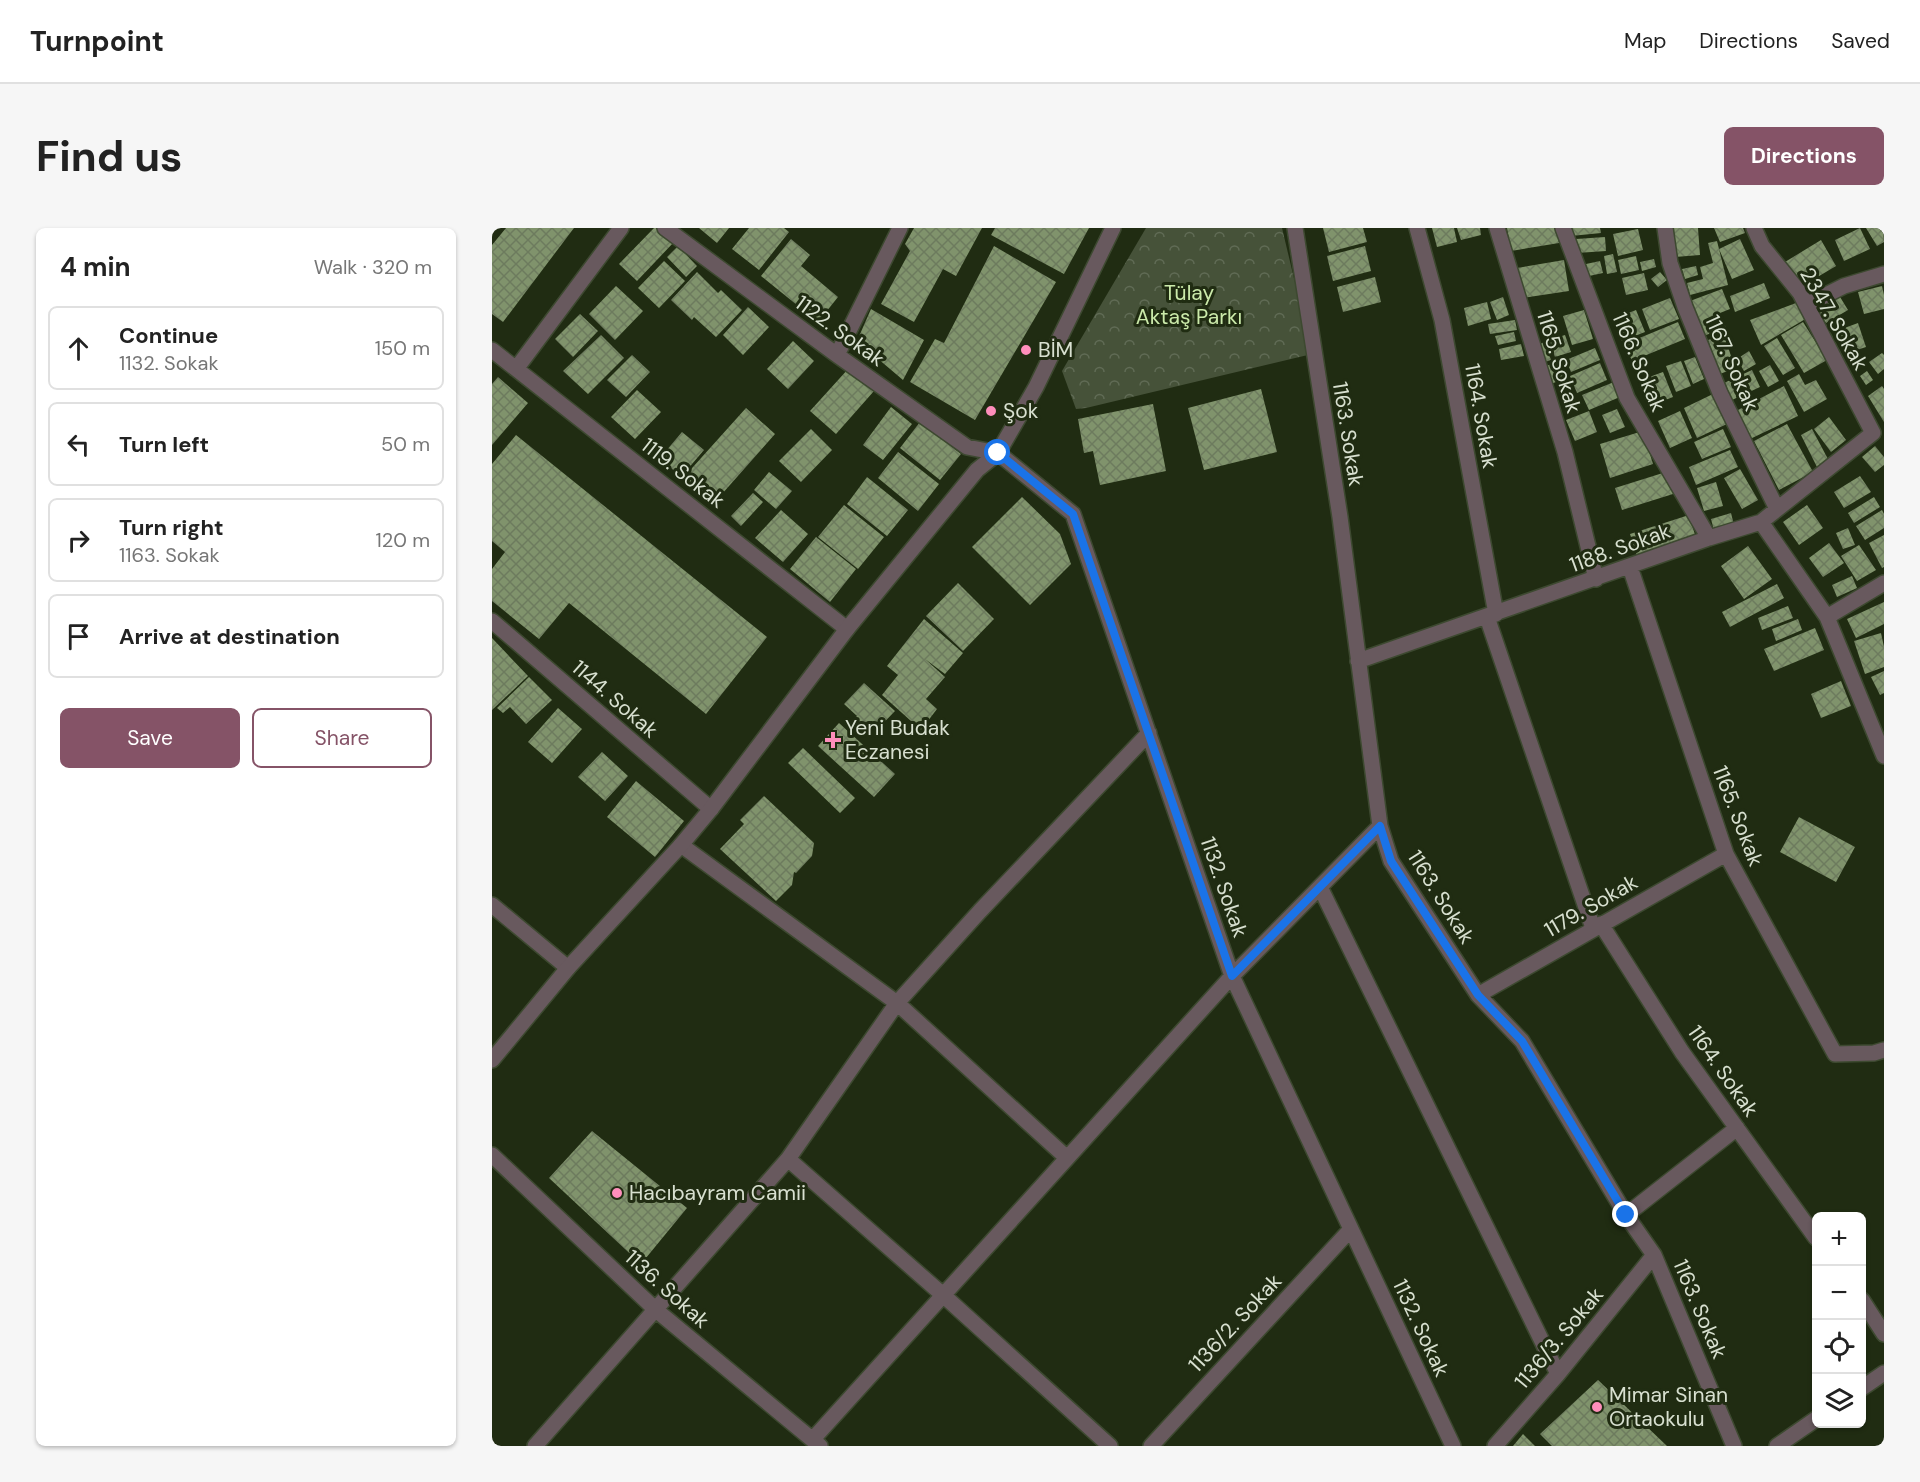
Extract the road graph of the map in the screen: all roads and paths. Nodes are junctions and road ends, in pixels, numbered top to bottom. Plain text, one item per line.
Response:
1 (621, 228) edge
2 (665, 228) edge
3 (900, 228) edge
4 (1113, 228) edge
5 (1295, 228) edge
6 (1417, 228) edge
7 (1497, 228) edge
8 (1563, 228) edge
9 (1665, 228) edge
10 (1754, 228) edge
11 (1884, 274) edge
12 (1806, 305) junction
13 (492, 350) edge
14 (837, 356) junction
15 (516, 369) junction
16 (1874, 433) joint
17 (998, 453) junction
18 (1777, 509) junction
19 (1761, 522) junction
20 (1709, 538) junction
21 (1630, 567) junction
22 (1596, 579) junction
23 (1884, 583) edge
24 (1492, 615) junction
25 (1827, 616) junction
26 (492, 621) edge
27 (847, 629) junction
28 (1358, 661) junction
29 (1149, 733) junction
30 (1884, 756) edge
31 (711, 809) junction
32 (1380, 826) junction
33 (681, 845) junction
34 (1726, 854) junction
35 (1320, 887) junction
36 (492, 905) edge
37 (1597, 926) junction
38 (568, 968) junction
39 (1232, 976) junction
40 (1478, 995) junction
41 (897, 1003) junction
42 (1884, 1050) edge
43 (492, 1060) edge
44 (1737, 1128) junction
45 (492, 1155) edge
46 (1068, 1158) junction
47 (788, 1159) junction
48 (1626, 1215) junction
49 (1351, 1229) junction
50 (1812, 1232) edge
51 (1654, 1255) junction
52 (944, 1295) junction
53 (1866, 1306) edge
54 (656, 1310) junction
55 (1884, 1334) edge
56 (1884, 1373) edge
57 (1558, 1374) junction
58 (1866, 1385) edge
59 (1812, 1422) edge
60 (817, 1443) edge
61 (535, 1446) edge
62 (1110, 1446) edge
63 (1151, 1446) edge
64 (1453, 1446) edge
65 (1495, 1446) edge
66 (1734, 1446) edge
67 (1778, 1446) edge

1 - 15 street
2 - 14 street, 1122. Sokak
3 - 14 street
4 - 17 street
5 - 28 street, 1163. Sokak
6 - 24 street, 1164. Sokak
7 - 22 street, 1165. Sokak
8 - 20 street, 1166. Sokak
9 - 18 street, 1167. Sokak
10 - 12 street, 2347. Sokak
11 - 12 street
12 - 16 street, 2347. Sokak
13 - 15 street, 1119. Sokak
14 - 17 street, 1122. Sokak
15 - 27 street, 1119. Sokak
16 - 18 street, 1188. Sokak
17 - 27 street
17 - 29 street, 1132. Sokak
18 - 19 street, 1188. Sokak
19 - 20 street, 1188. Sokak
19 - 25 street
20 - 21 street, 1188. Sokak
21 - 22 street, 1188. Sokak
21 - 34 street, 1165. Sokak
22 - 24 street, 1188. Sokak
23 - 25 street
24 - 28 street, 1188. Sokak
24 - 37 street, 1164. Sokak
25 - 30 street
26 - 31 street, 1144. Sokak
27 - 31 street
28 - 32 street, 1163. Sokak
29 - 39 street, 1132. Sokak
29 - 41 street
31 - 33 street
32 - 35 street
32 - 40 street, 1163. Sokak
33 - 38 street
33 - 41 street
34 - 37 street, 1179. Sokak
34 - 42 street, 1165. Sokak
35 - 39 street
35 - 57 street
36 - 38 street
37 - 40 street, 1179. Sokak
37 - 44 street, 1164. Sokak
38 - 43 street
39 - 46 street
39 - 49 street, 1132. Sokak
40 - 48 street, 1163. Sokak
41 - 46 street
41 - 47 street
44 - 48 street
44 - 50 street, 1164. Sokak
45 - 54 street, 1136. Sokak
46 - 52 street
47 - 52 street
47 - 54 street
48 - 51 street, 1163. Sokak
49 - 63 street, 1136/2. Sokak
49 - 64 street, 1132. Sokak
51 - 57 street, 1136/3. Sokak
51 - 66 street, 1163. Sokak
52 - 60 street
52 - 62 street
53 - 55 street
54 - 60 street, 1136. Sokak
54 - 61 street
56 - 58 street
57 - 65 street, 1136/3. Sokak
59 - 67 street

